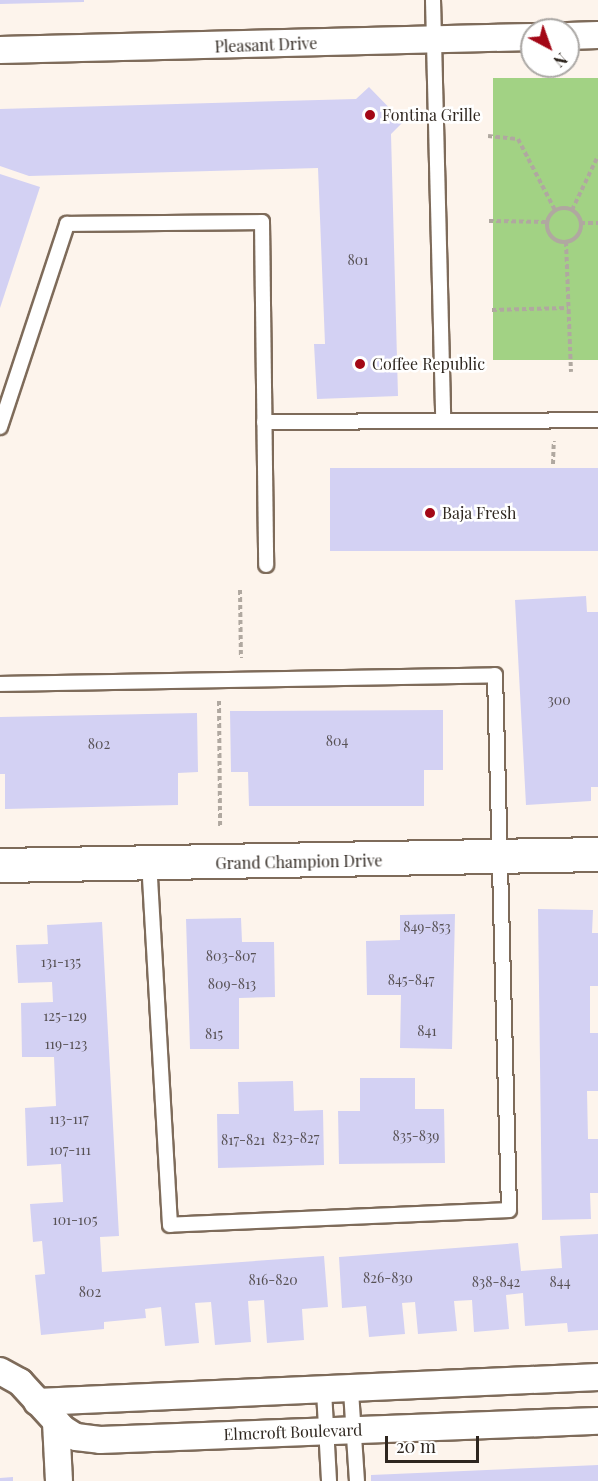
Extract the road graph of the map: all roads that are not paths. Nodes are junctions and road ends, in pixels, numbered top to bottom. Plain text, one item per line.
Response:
1 (433, 0) edge
2 (598, 35) edge
3 (580, 36) edge
4 (520, 37) edge
5 (434, 40) junction
6 (0, 50) edge
7 (443, 420) junction
8 (598, 420) edge
9 (264, 422) junction
10 (0, 427) edge
11 (266, 565) dead end
12 (0, 684) edge
13 (598, 854) edge
14 (499, 858) junction
15 (149, 864) junction
16 (0, 865) edge
17 (0, 1371) edge
18 (598, 1377) edge
19 (351, 1390) junction
20 (324, 1391) junction
21 (38, 1402) junction
22 (598, 1420) edge
23 (56, 1422) junction
24 (353, 1430) junction
25 (326, 1431) junction
26 (58, 1481) edge
27 (329, 1481) edge
28 (357, 1481) edge

1 - 5 lane
2 - 3 street
4 - 5 street, Pleasant Drive
5 - 6 street, Pleasant Drive
5 - 7 lane
7 - 8 lane
7 - 9 lane
9 - 10 lane
9 - 11 lane
12 - 14 lane
13 - 14 street, Grand Champion Drive
14 - 15 street, Grand Champion Drive
14 - 15 lane
15 - 16 street, Grand Champion Drive
17 - 21 street, Elmcroft Boulevard
18 - 19 street
19 - 20 street
19 - 24 lane
20 - 21 street
20 - 25 lane
21 - 23 street, Elmcroft Boulevard
22 - 24 street, Elmcroft Boulevard
23 - 25 street, Elmcroft Boulevard
23 - 26 street
24 - 25 street, Elmcroft Boulevard
24 - 28 lane
25 - 27 lane

